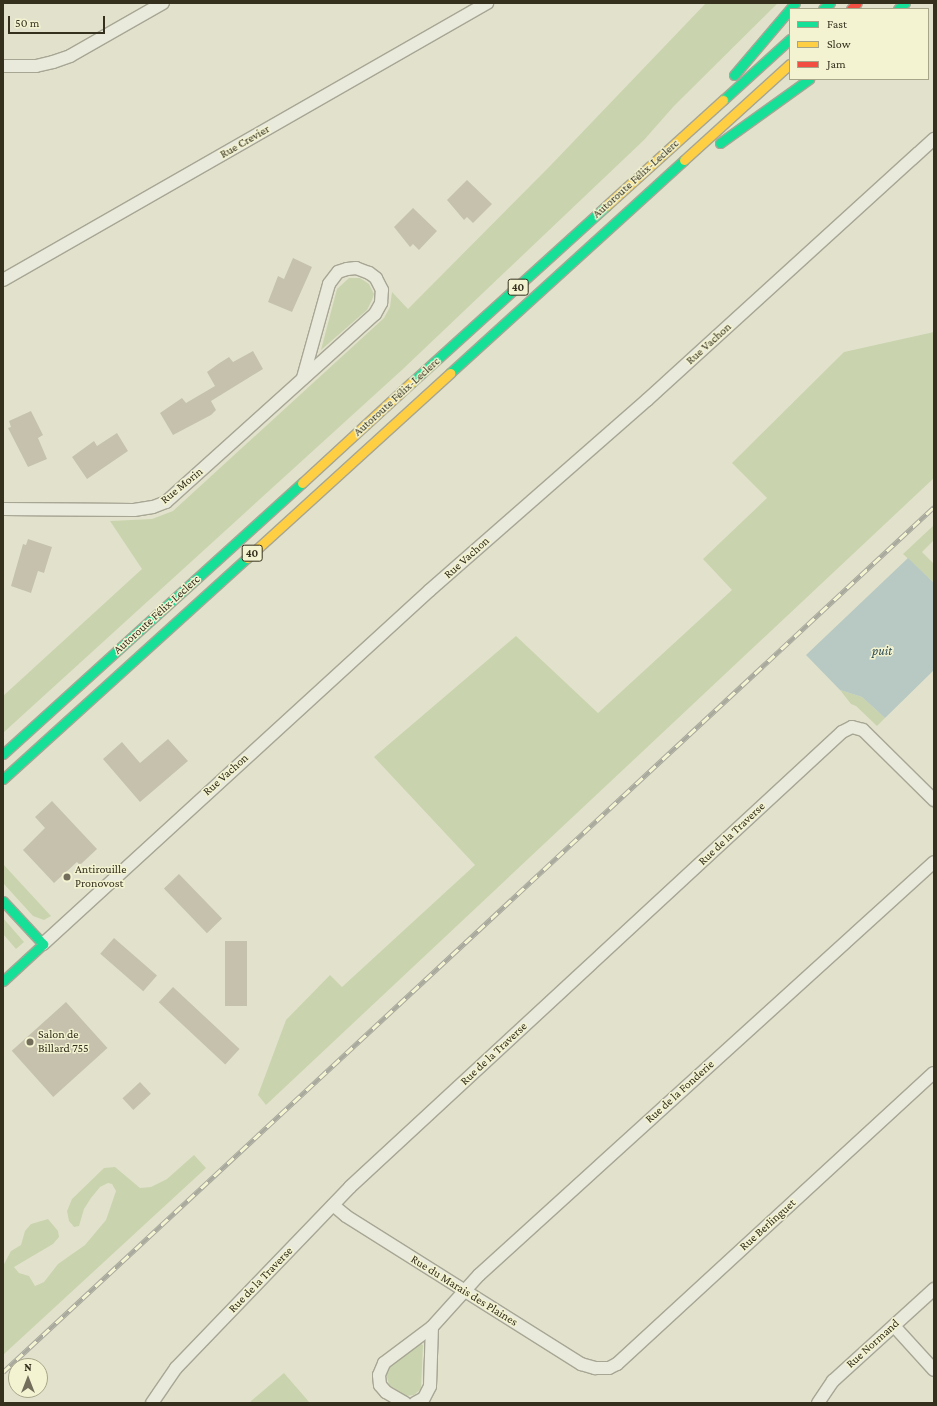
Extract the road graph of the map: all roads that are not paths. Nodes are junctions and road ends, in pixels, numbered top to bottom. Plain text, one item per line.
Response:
1 (163, 3) edge
2 (487, 3) edge
3 (789, 10) edge
4 (789, 40) edge
5 (789, 65) edge
6 (3, 66) edge
7 (808, 80) edge
8 (934, 139) edge
9 (680, 140) junction
10 (648, 194) junction
11 (3, 280) edge
12 (303, 378) junction
13 (3, 509) edge
14 (3, 754) edge
15 (3, 779) edge
16 (934, 800) edge
17 (934, 862) edge
18 (3, 900) edge
19 (43, 944) junction
20 (3, 981) edge
21 (934, 1074) edge
22 (333, 1205) junction
23 (934, 1289) edge
24 (464, 1290) junction
25 (894, 1326) junction
26 (432, 1327) junction
27 (599, 1369) joint
28 (934, 1370) edge
29 (152, 1403) edge
30 (405, 1403) edge
31 (414, 1403) edge
32 (818, 1403) edge

1 - 6 street
2 - 11 street, Rue Crevier
3 - 9 main road
4 - 9 main road, Autoroute Félix-Leclerc / 40
5 - 10 main road, Autoroute Félix-Leclerc / 40
7 - 10 main road
8 - 19 street, Rue Vachon
9 - 14 main road, Autoroute Félix-Leclerc / 40
10 - 15 main road, Autoroute Félix-Leclerc / 40
12 - 12 street, Rue Morin
12 - 13 street, Rue Morin
16 - 22 street, Rue de la Traverse
17 - 24 street, Rue de la Fonderie
18 - 19 main road
19 - 20 main road, Rue Vachon
21 - 27 street, Rue Berlinguet
22 - 24 street, Rue du Marais des Plaines
22 - 29 street, Rue de la Traverse
23 - 25 street, Rue Normand
24 - 26 street, Rue de la Fonderie
24 - 27 street, Rue du Marais des Plaines
25 - 28 street
25 - 32 street, Rue Normand
26 - 30 street, Rue de la Fonderie
26 - 31 street

